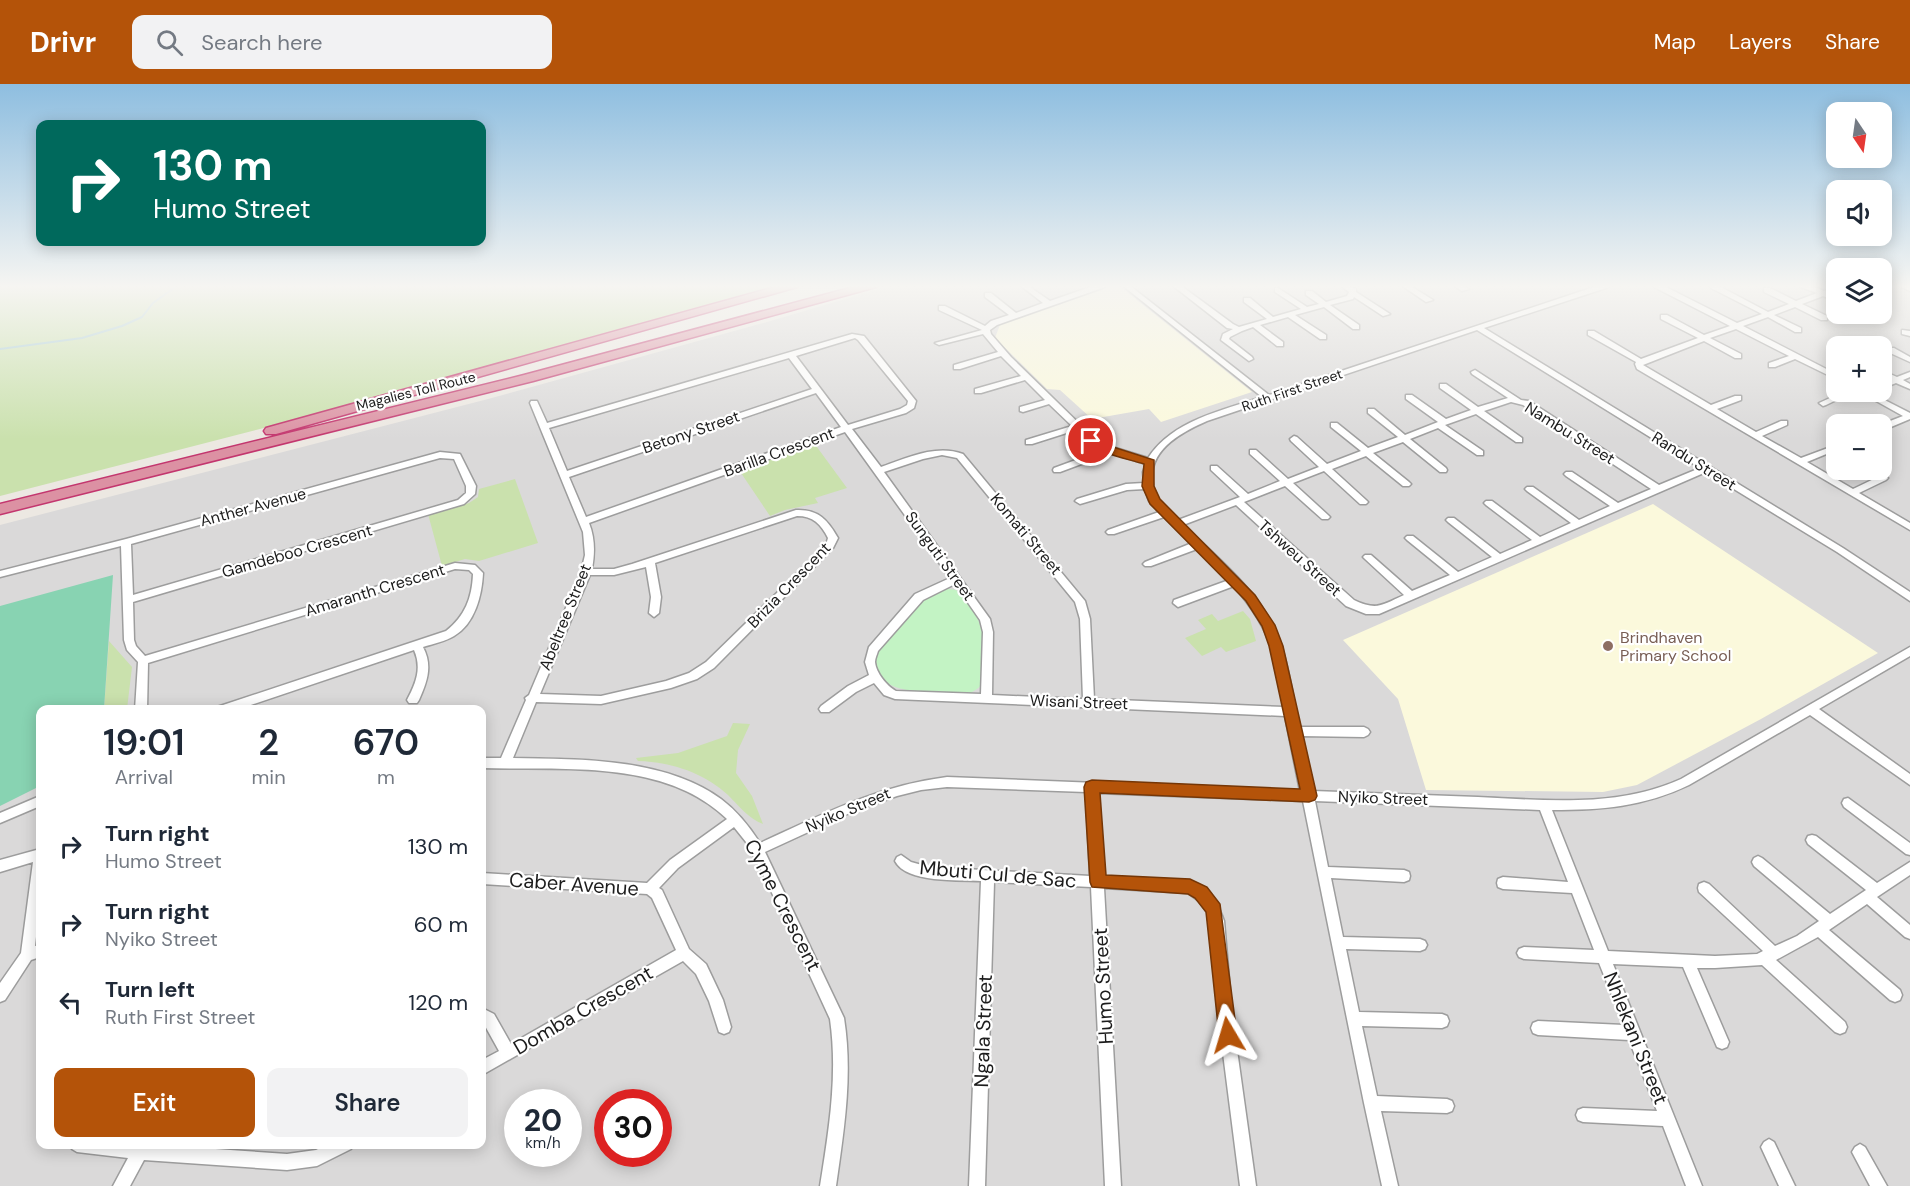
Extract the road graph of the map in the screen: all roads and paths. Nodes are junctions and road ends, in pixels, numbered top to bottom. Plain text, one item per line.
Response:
1 (609, 336) edge
2 (682, 336) edge
3 (852, 336) edge
4 (858, 336) edge
5 (963, 336) edge
6 (988, 336) edge
7 (1190, 336) edge
8 (1226, 336) edge
9 (1270, 336) edge
10 (1449, 336) edge
11 (1492, 336) edge
12 (1597, 336) edge
13 (1701, 336) edge
14 (1708, 336) edge
15 (1758, 336) edge
16 (1704, 338) junction
17 (939, 343) dead end
18 (1280, 344) dead end
19 (1892, 351) edge
20 (1003, 353) junction
21 (790, 354) junction
22 (1738, 356) dead end
23 (1796, 356) junction
24 (1249, 359) dead end
25 (1910, 360) edge
26 (1641, 362) junction
27 (1772, 365) dead end
28 (957, 367) dead end
29 (1475, 372) dead end
30 (1826, 372) edge
31 (1910, 374) edge
32 (1026, 377) junction
33 (1892, 378) edge
34 (1896, 380) junction
35 (1892, 382) edge
36 (1443, 386) dead end
37 (1910, 387) edge
38 (817, 390) junction
39 (978, 391) dead end
40 (1409, 397) dead end
41 (1268, 398) junction
42 (1738, 398) dead end
43 (1051, 401) junction
44 (1518, 401) junction
45 (1826, 402) edge
46 (1884, 402) edge
47 (534, 403) dead end
48 (1823, 403) dead end
49 (1023, 409) dead end
50 (1709, 409) junction
51 (1371, 411) dead end
52 (1477, 411) junction
53 (1910, 416) edge
54 (1784, 423) dead end
55 (1892, 423) edge
56 (1442, 424) junction
57 (1334, 425) dead end
58 (544, 427) junction
59 (1077, 427) junction
60 (847, 428) junction
61 (1755, 436) junction
62 (1403, 438) junction
63 (1294, 439) dead end
64 (1519, 440) dead end
65 (1029, 442) dead end
66 (1110, 450) junction
67 (1826, 451) edge
68 (1253, 452) dead end
69 (1366, 452) junction
70 (1480, 453) dead end
71 (1149, 462) junction
72 (1800, 462) junction
73 (1326, 467) junction
74 (1214, 468) dead end
75 (1707, 468) junction
76 (1057, 470) dead end
77 (1443, 470) dead end
78 (879, 471) junction
79 (1569, 474) dead end
80 (565, 475) junction
81 (1879, 480) edge
82 (1286, 482) junction
83 (1406, 484) dead end
84 (1148, 486) junction
85 (1530, 489) dead end
86 (1658, 489) junction
87 (1852, 493) junction
88 (1241, 499) junction
89 (465, 500) joint
90 (1080, 501) dead end
91 (0, 502) edge
92 (1363, 502) dead end
93 (1489, 503) dead end
94 (1617, 507) junction
95 (0, 509) edge
96 (1166, 513) junction
97 (1325, 517) dead end
98 (1451, 520) dead end
99 (585, 522) junction
100 (1176, 524) junction
101 (1579, 524) junction
102 (1910, 527) edge
103 (1111, 532) dead end
104 (1410, 538) dead end
105 (1539, 541) junction
106 (126, 542) junction
107 (1197, 545) junction
108 (1368, 557) dead end
109 (1499, 558) junction
110 (650, 562) junction
111 (1148, 564) dead end
112 (586, 572) junction
113 (0, 574) edge
114 (1457, 576) junction
115 (957, 579) junction
116 (1234, 582) junction
117 (1411, 596) junction
118 (1910, 597) edge
119 (128, 600) junction
120 (1178, 603) dead end
121 (654, 613) dead end
122 (417, 646) junction
123 (1910, 651) edge
124 (143, 661) junction
125 (875, 677) junction
126 (531, 698) junction
127 (986, 699) junction
128 (413, 700) dead end
129 (1089, 702) junction
130 (141, 705) edge
131 (236, 705) edge
132 (825, 709) dead end
133 (1810, 709) junction
134 (1290, 712) junction
135 (1294, 731) junction
136 (1364, 732) dead end
137 (486, 763) edge
138 (505, 763) junction
139 (1910, 780) edge
140 (1092, 787) junction
141 (1309, 796) junction
142 (36, 803) edge
143 (1848, 803) dead end
144 (1544, 805) junction
145 (0, 818) edge
146 (736, 819) junction
147 (1812, 840) dead end
148 (758, 850) junction
149 (1910, 850) edge
150 (36, 855) edge
151 (901, 861) dead end
152 (1758, 862) dead end
153 (0, 866) edge
154 (1910, 868) edge
155 (1324, 872) junction
156 (1404, 876) dead end
157 (988, 877) junction
158 (486, 878) edge
159 (1098, 882) junction
160 (1503, 883) dead end
161 (36, 885) edge
162 (1577, 888) junction
163 (1704, 888) dead end
164 (650, 889) junction
165 (1872, 893) junction
166 (1823, 925) junction
167 (1910, 933) edge
168 (1339, 943) junction
169 (1420, 945) dead end
170 (36, 952) edge
171 (684, 953) junction
172 (1524, 953) dead end
173 (27, 955) junction
174 (1770, 956) junction
175 (1604, 958) junction
176 (1687, 961) junction
177 (0, 995) edge
178 (1895, 995) dead end
179 (486, 1017) edge
180 (1354, 1019) junction
181 (1442, 1021) dead end
182 (724, 1027) dead end
183 (1839, 1027) dead end
184 (1538, 1028) dead end
185 (1634, 1033) junction
186 (1722, 1042) dead end
187 (508, 1053) junction
188 (486, 1066) edge
189 (1371, 1104) junction
190 (1447, 1106) dead end
191 (1584, 1115) dead end
192 (1668, 1119) junction
193 (1769, 1147) dead end
194 (116, 1149) edge
195 (336, 1149) edge
196 (140, 1152) junction
197 (1860, 1152) dead end
198 (120, 1186) edge
199 (828, 1186) edge
200 (977, 1186) edge
201 (1113, 1186) edge
202 (1248, 1186) edge
203 (1390, 1186) edge
204 (1694, 1186) edge
205 (1787, 1186) edge
206 (1879, 1186) edge

1 - 91 highway, Magalies Toll Route
2 - 95 highway, Magalies Toll Route
3 - 21 street
4 - 60 street
5 - 17 street
6 - 20 street
7 - 41 street
8 - 24 street
9 - 18 street
10 - 41 street, Ruth First Street
11 - 75 street, Randu Street
12 - 26 street
13 - 16 street
14 - 16 street
15 - 23 street
16 - 22 street
16 - 26 street
19 - 25 street
20 - 28 street
20 - 32 street
21 - 38 street, Barilla Crescent
21 - 58 street
23 - 27 street
23 - 30 street
26 - 50 street
29 - 44 street
31 - 34 street
32 - 39 street
32 - 43 street
33 - 34 street
34 - 35 street
34 - 37 street
36 - 52 street, Nambu Street
38 - 60 street, Barilla Crescent
38 - 80 street, Betony Street
40 - 56 street
41 - 71 street, Ruth First Street
42 - 50 street
43 - 49 street
43 - 59 street
44 - 52 street, Nambu Street
44 - 86 street, Nambu Street
45 - 48 street
46 - 53 street
47 - 58 street, Abeltree Street
50 - 61 street
51 - 62 street
52 - 56 street, Nambu Street
52 - 64 street, Nambu Street
53 - 55 street
54 - 61 street
56 - 62 street, Nambu Street
56 - 70 street
57 - 69 street
58 - 80 street, Abeltree Street
59 - 65 street
59 - 66 street
60 - 78 street, Sunguti Street
60 - 99 street, Barilla Crescent
61 - 72 street
62 - 69 street, Nambu Street
62 - 77 street
63 - 73 street
66 - 71 street
66 - 76 street
67 - 72 street
68 - 82 street
69 - 73 street, Nambu Street
69 - 83 street
71 - 84 street
72 - 87 street
73 - 82 street, Nambu Street
73 - 92 street
74 - 88 street
75 - 86 street
75 - 118 street, Randu Street
78 - 115 street, Sunguti Street
78 - 129 street, Komati Street
79 - 94 street
80 - 99 street, Abeltree Street
81 - 87 street
82 - 88 street, Nambu Street
82 - 97 street
84 - 90 street
84 - 96 street
85 - 101 street
86 - 94 street
87 - 102 street
88 - 100 street, Nambu Street
88 - 117 street, Tshweu Street
89 - 106 street, Anther Avenue
89 - 119 street, Gamdeboo Crescent
93 - 105 street
94 - 101 street
96 - 100 street
96 - 103 street
98 - 109 street
99 - 112 street, Abeltree Street
100 - 107 street
101 - 105 street
104 - 114 street
105 - 109 street
106 - 113 street, Anther Avenue
106 - 119 street
107 - 111 street
107 - 116 street
108 - 117 street
109 - 114 street
110 - 112 street, Brizia Crescent
110 - 121 street
110 - 126 street, Brizia Crescent
112 - 126 street, Abeltree Street
114 - 117 street
115 - 125 street
115 - 127 street, Sunguti Street
116 - 120 street
116 - 134 street
119 - 124 street
122 - 124 street, Amaranth Crescent
122 - 128 street
122 - 131 street, Amaranth Crescent
123 - 133 street, Nyiko Street
124 - 130 street
125 - 127 street, Wisani Street
125 - 132 street
126 - 138 street, Abeltree Street
127 - 129 street, Wisani Street
129 - 134 street, Wisani Street
133 - 139 street
133 - 144 street, Nyiko Street
134 - 135 street
135 - 136 street
135 - 141 street
137 - 138 street, Cyme Crescent
138 - 146 street, Cyme Crescent
140 - 141 street, Nyiko Street
140 - 148 street, Nyiko Street
140 - 159 street, Humo Street
141 - 144 street, Nyiko Street
141 - 155 street
142 - 145 street
143 - 149 street
144 - 162 street, Nhlekani Street
146 - 148 street, Cyme Crescent
146 - 164 street
147 - 165 street
148 - 199 street, Cyme Crescent
150 - 153 street
151 - 157 street, Mbuti Cul de Sac
152 - 166 street
154 - 165 street
155 - 156 street
155 - 168 street
157 - 159 street, Mbuti Cul de Sac
157 - 200 street, Ngala Street
158 - 164 street, Caber Avenue
159 - 201 street, Humo Street
159 - 202 street, Mbuti Cul de Sac
160 - 162 street
161 - 173 street
162 - 175 street, Nhlekani Street
163 - 174 street
164 - 171 street, Caber Avenue
165 - 166 street
165 - 167 street
166 - 174 street
166 - 178 street
168 - 169 street
168 - 180 street
170 - 173 street
171 - 182 street, Caber Avenue
171 - 187 street, Domba Crescent
172 - 175 street, Nhlekani Street
173 - 177 street
174 - 176 street
174 - 183 street
175 - 176 street
175 - 185 street, Nhlekani Street
176 - 186 street
179 - 187 street
180 - 181 street
180 - 189 street
184 - 185 street
185 - 192 street, Nhlekani Street
187 - 188 street, Domba Crescent
189 - 190 street
189 - 203 street
191 - 192 street, Nhlekani Street
192 - 204 street, Nhlekani Street
193 - 205 street
194 - 196 street
195 - 196 street
196 - 198 street
197 - 206 street

